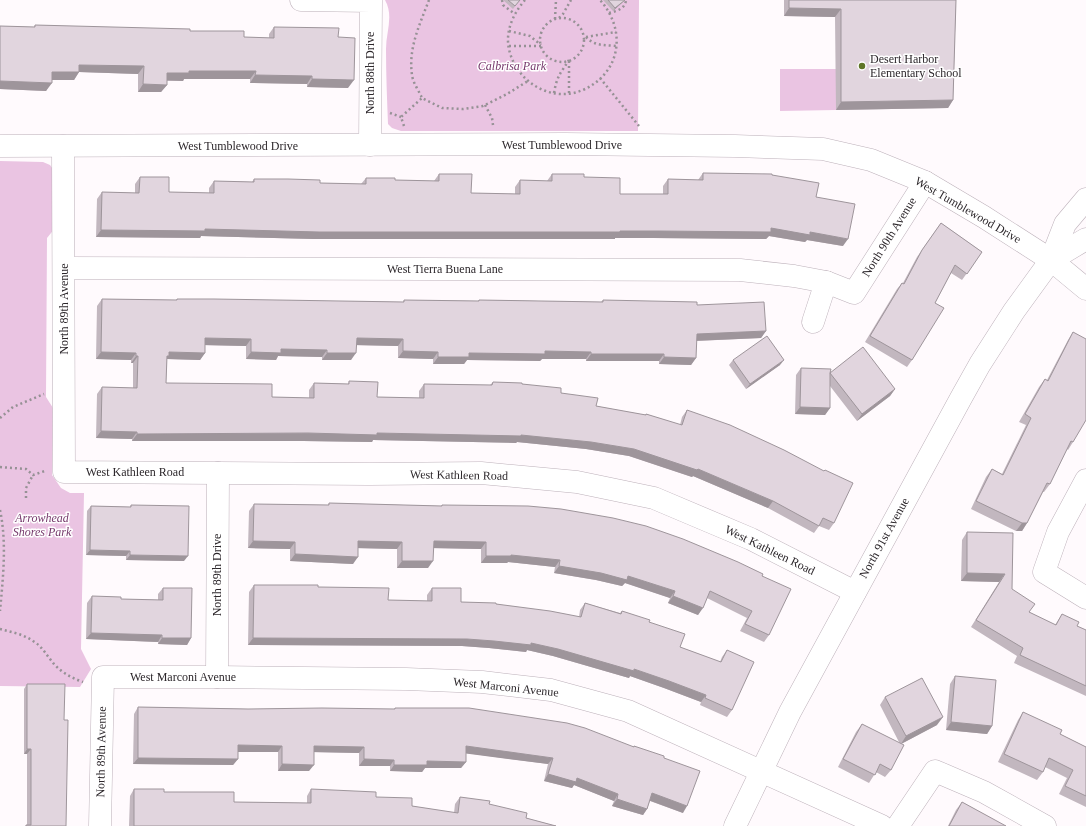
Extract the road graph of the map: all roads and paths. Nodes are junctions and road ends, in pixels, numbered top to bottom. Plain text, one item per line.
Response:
1 (302, 0) edge
2 (429, 0) edge
3 (502, 0) edge
4 (525, 0) edge
5 (556, 0) edge
6 (571, 0) edge
7 (600, 0) edge
8 (626, 0) edge
9 (610, 13) junction
10 (515, 14) junction
11 (559, 18) junction
12 (555, 19) junction
13 (509, 31) junction
14 (616, 32) junction
15 (585, 37) junction
16 (509, 46) junction
17 (541, 46) junction
18 (616, 46) junction
19 (569, 60) junction
20 (600, 78) junction
21 (528, 81) junction
22 (554, 93) junction
23 (569, 93) junction
24 (422, 98) junction
25 (406, 145) junction
26 (653, 145) junction
27 (0, 146) edge
28 (63, 146) junction
29 (370, 146) junction
30 (924, 182) junction
31 (1086, 199) edge
32 (1086, 239) edge
33 (1051, 260) junction
34 (64, 268) junction
35 (826, 282) junction
36 (1086, 289) edge
37 (854, 293) joint
38 (813, 322) dead end
39 (64, 387) junction
40 (0, 418) edge
41 (0, 467) edge
42 (64, 468) junction
43 (218, 473) junction
44 (33, 475) junction
45 (1086, 480) edge
46 (26, 498) dead end
47 (0, 510) edge
48 (855, 592) junction
49 (1086, 598) edge
50 (0, 611) edge
51 (0, 629) edge
52 (217, 677) junction
53 (103, 681) junction
54 (761, 771) junction
55 (100, 826) edge
56 (735, 826) edge
57 (882, 826) edge
58 (898, 826) edge
59 (1045, 826) edge

1 - 29 street, North 88th Drive
2 - 24 path
3 - 10 path
4 - 10 path
5 - 12 path
6 - 11 path
7 - 9 path
8 - 9 path
9 - 14 path
10 - 13 path
11 - 12 path
11 - 15 path
12 - 17 path
13 - 16 path
13 - 17 path
14 - 15 path
14 - 18 path
15 - 18 path
15 - 19 path
16 - 17 path
16 - 21 path
17 - 19 path
18 - 20 path
19 - 22 path
19 - 23 path
20 - 23 path
20 - 26 path
21 - 22 path
21 - 24 path
22 - 23 path
24 - 25 path
25 - 26 street, West Tumblewood Drive
25 - 29 street, West Tumblewood Drive
26 - 30 street, West Tumblewood Drive
27 - 28 street, West Tumblewood Drive
28 - 29 street, West Tumblewood Drive
28 - 34 street, North 89th Avenue
30 - 33 street, West Tumblewood Drive
30 - 37 street, North 90th Avenue
31 - 33 street, North 91st Avenue
32 - 33 street, North 91st Avenue
33 - 36 street, West Tumblewood Drive
33 - 48 street, North 91st Avenue
34 - 35 street, West Tierra Buena Lane
34 - 39 street, North 89th Avenue
35 - 37 street, West Tierra Buena Lane
35 - 38 street
39 - 40 path
39 - 42 street, North 89th Avenue
41 - 44 path
42 - 43 street, West Kathleen Road
42 - 44 path
43 - 48 street, West Kathleen Road
43 - 52 street, North 89th Drive
44 - 46 path
45 - 49 street
47 - 50 path
48 - 54 street, North 91st Avenue
51 - 53 path
52 - 53 street, West Marconi Avenue
52 - 54 street, West Marconi Avenue
53 - 55 street, North 89th Avenue
54 - 56 street, North 91st Avenue
54 - 57 street, West Marconi Avenue
58 - 59 street

